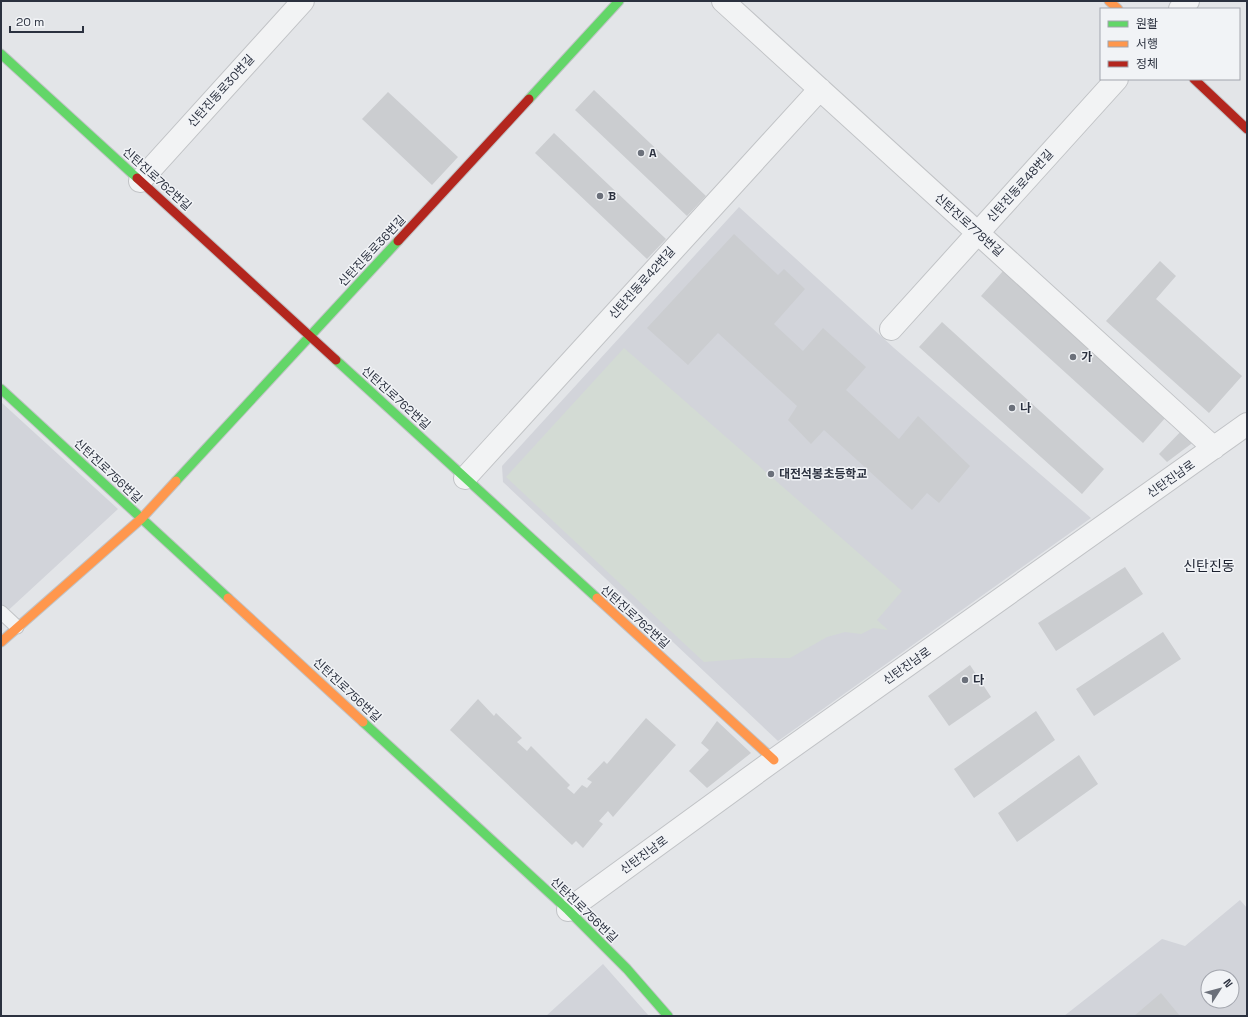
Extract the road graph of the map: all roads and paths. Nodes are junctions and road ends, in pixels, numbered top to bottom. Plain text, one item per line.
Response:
1 (303, 1) edge
2 (619, 1) edge
3 (723, 1) edge
4 (1109, 1) edge
5 (1117, 8) edge
6 (1, 54) edge
7 (1116, 80) edge
8 (1195, 80) edge
9 (820, 89) junction
10 (1247, 129) edge
11 (140, 181) junction
12 (978, 233) junction
13 (891, 329) dead end
14 (310, 336) junction
15 (1, 389) edge
16 (1247, 424) edge
17 (1214, 448) junction
18 (465, 478) junction
19 (142, 518) junction
20 (1, 612) edge
21 (17, 627) junction
22 (1, 642) edge
23 (774, 760) junction
24 (568, 910) junction
25 (668, 1016) edge

1 - 11 street, 신탄진동로30번길
2 - 14 street, 신탄진동로36번길
3 - 9 street, 신탄진로778번길
4 - 5 street
6 - 11 street, 신탄진로762번길
7 - 12 street, 신탄진동로48번길
8 - 10 street
9 - 12 street, 신탄진로778번길
9 - 18 street, 신탄진동로42번길
11 - 14 street, 신탄진로762번길
12 - 13 street, 신탄진동로48번길
12 - 17 street, 신탄진로778번길
14 - 18 street, 신탄진로762번길
14 - 19 street, 신탄진동로36번길
15 - 19 street, 신탄진로756번길
16 - 17 street, 신탄진남로
17 - 23 street, 신탄진남로
18 - 23 street, 신탄진로762번길
19 - 21 street, 신탄진동로36번길
19 - 24 street, 신탄진로756번길
20 - 21 lane
21 - 22 street, 신탄진동로36번길
23 - 24 street, 신탄진남로
24 - 25 street, 신탄진로756번길

